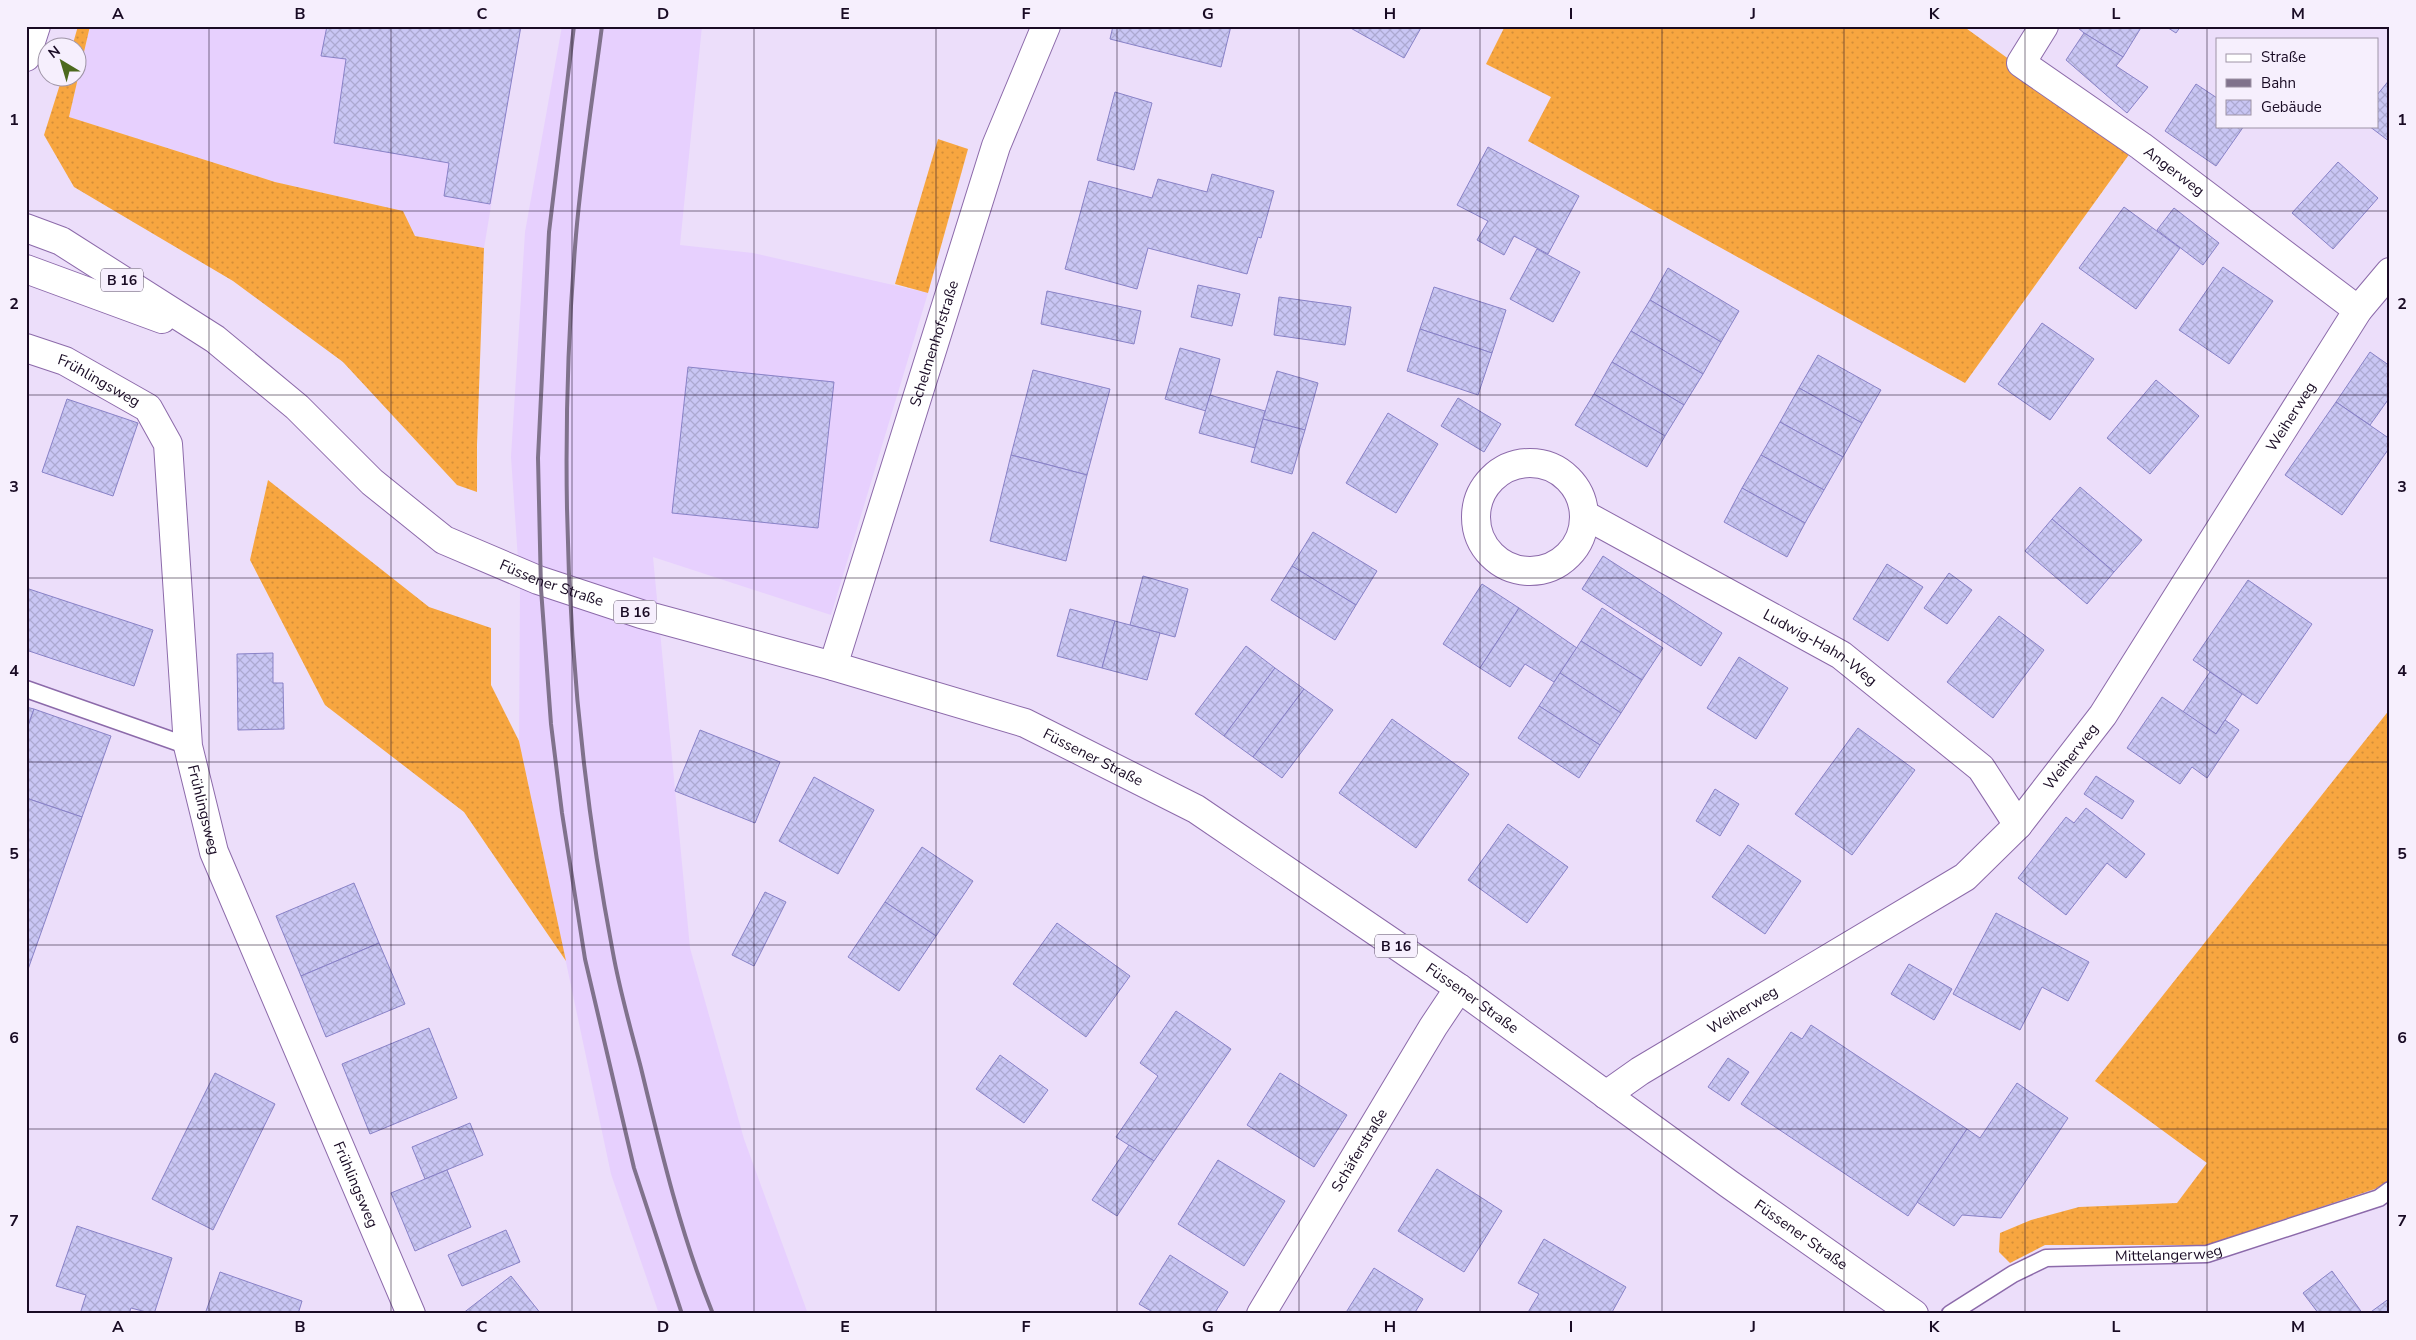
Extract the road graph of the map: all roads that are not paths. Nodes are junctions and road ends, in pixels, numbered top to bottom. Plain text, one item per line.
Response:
1 (36, 26) edge
2 (1046, 26) edge
3 (2044, 26) edge
4 (26, 57) edge
5 (26, 228) edge
6 (26, 269) edge
7 (2390, 272) edge
8 (2358, 310) junction
9 (215, 339) junction
10 (26, 348) edge
11 (1585, 514) dead end
12 (833, 666) junction
13 (26, 689) edge
14 (188, 746) junction
15 (2018, 825) junction
16 (1459, 988) junction
17 (1606, 1095) junction
18 (2390, 1190) edge
19 (411, 1314) edge
20 (1261, 1314) edge
21 (1914, 1314) edge
22 (1950, 1314) edge

1 - 4 street
2 - 12 street, Schelmenhofstraße
3 - 8 street, Angerweg
5 - 9 street, Füssener Straße / B 16
6 - 9 street, Füssener Straße / B 16
7 - 8 street, Weiherweg
8 - 15 street, Weiherweg
9 - 12 street, Füssener Straße / B 16
10 - 14 street, Frühlingsweg
11 - 15 street, Ludwig-Hahn-Weg
12 - 16 street, Füssener Straße / B 16
13 - 14 lane
14 - 19 street, Frühlingsweg
15 - 17 street, Weiherweg
16 - 17 street, Füssener Straße / B 16
16 - 20 street, Schäferstraße
17 - 21 street, Füssener Straße / B 16
18 - 22 lane, Mittelangerweg

